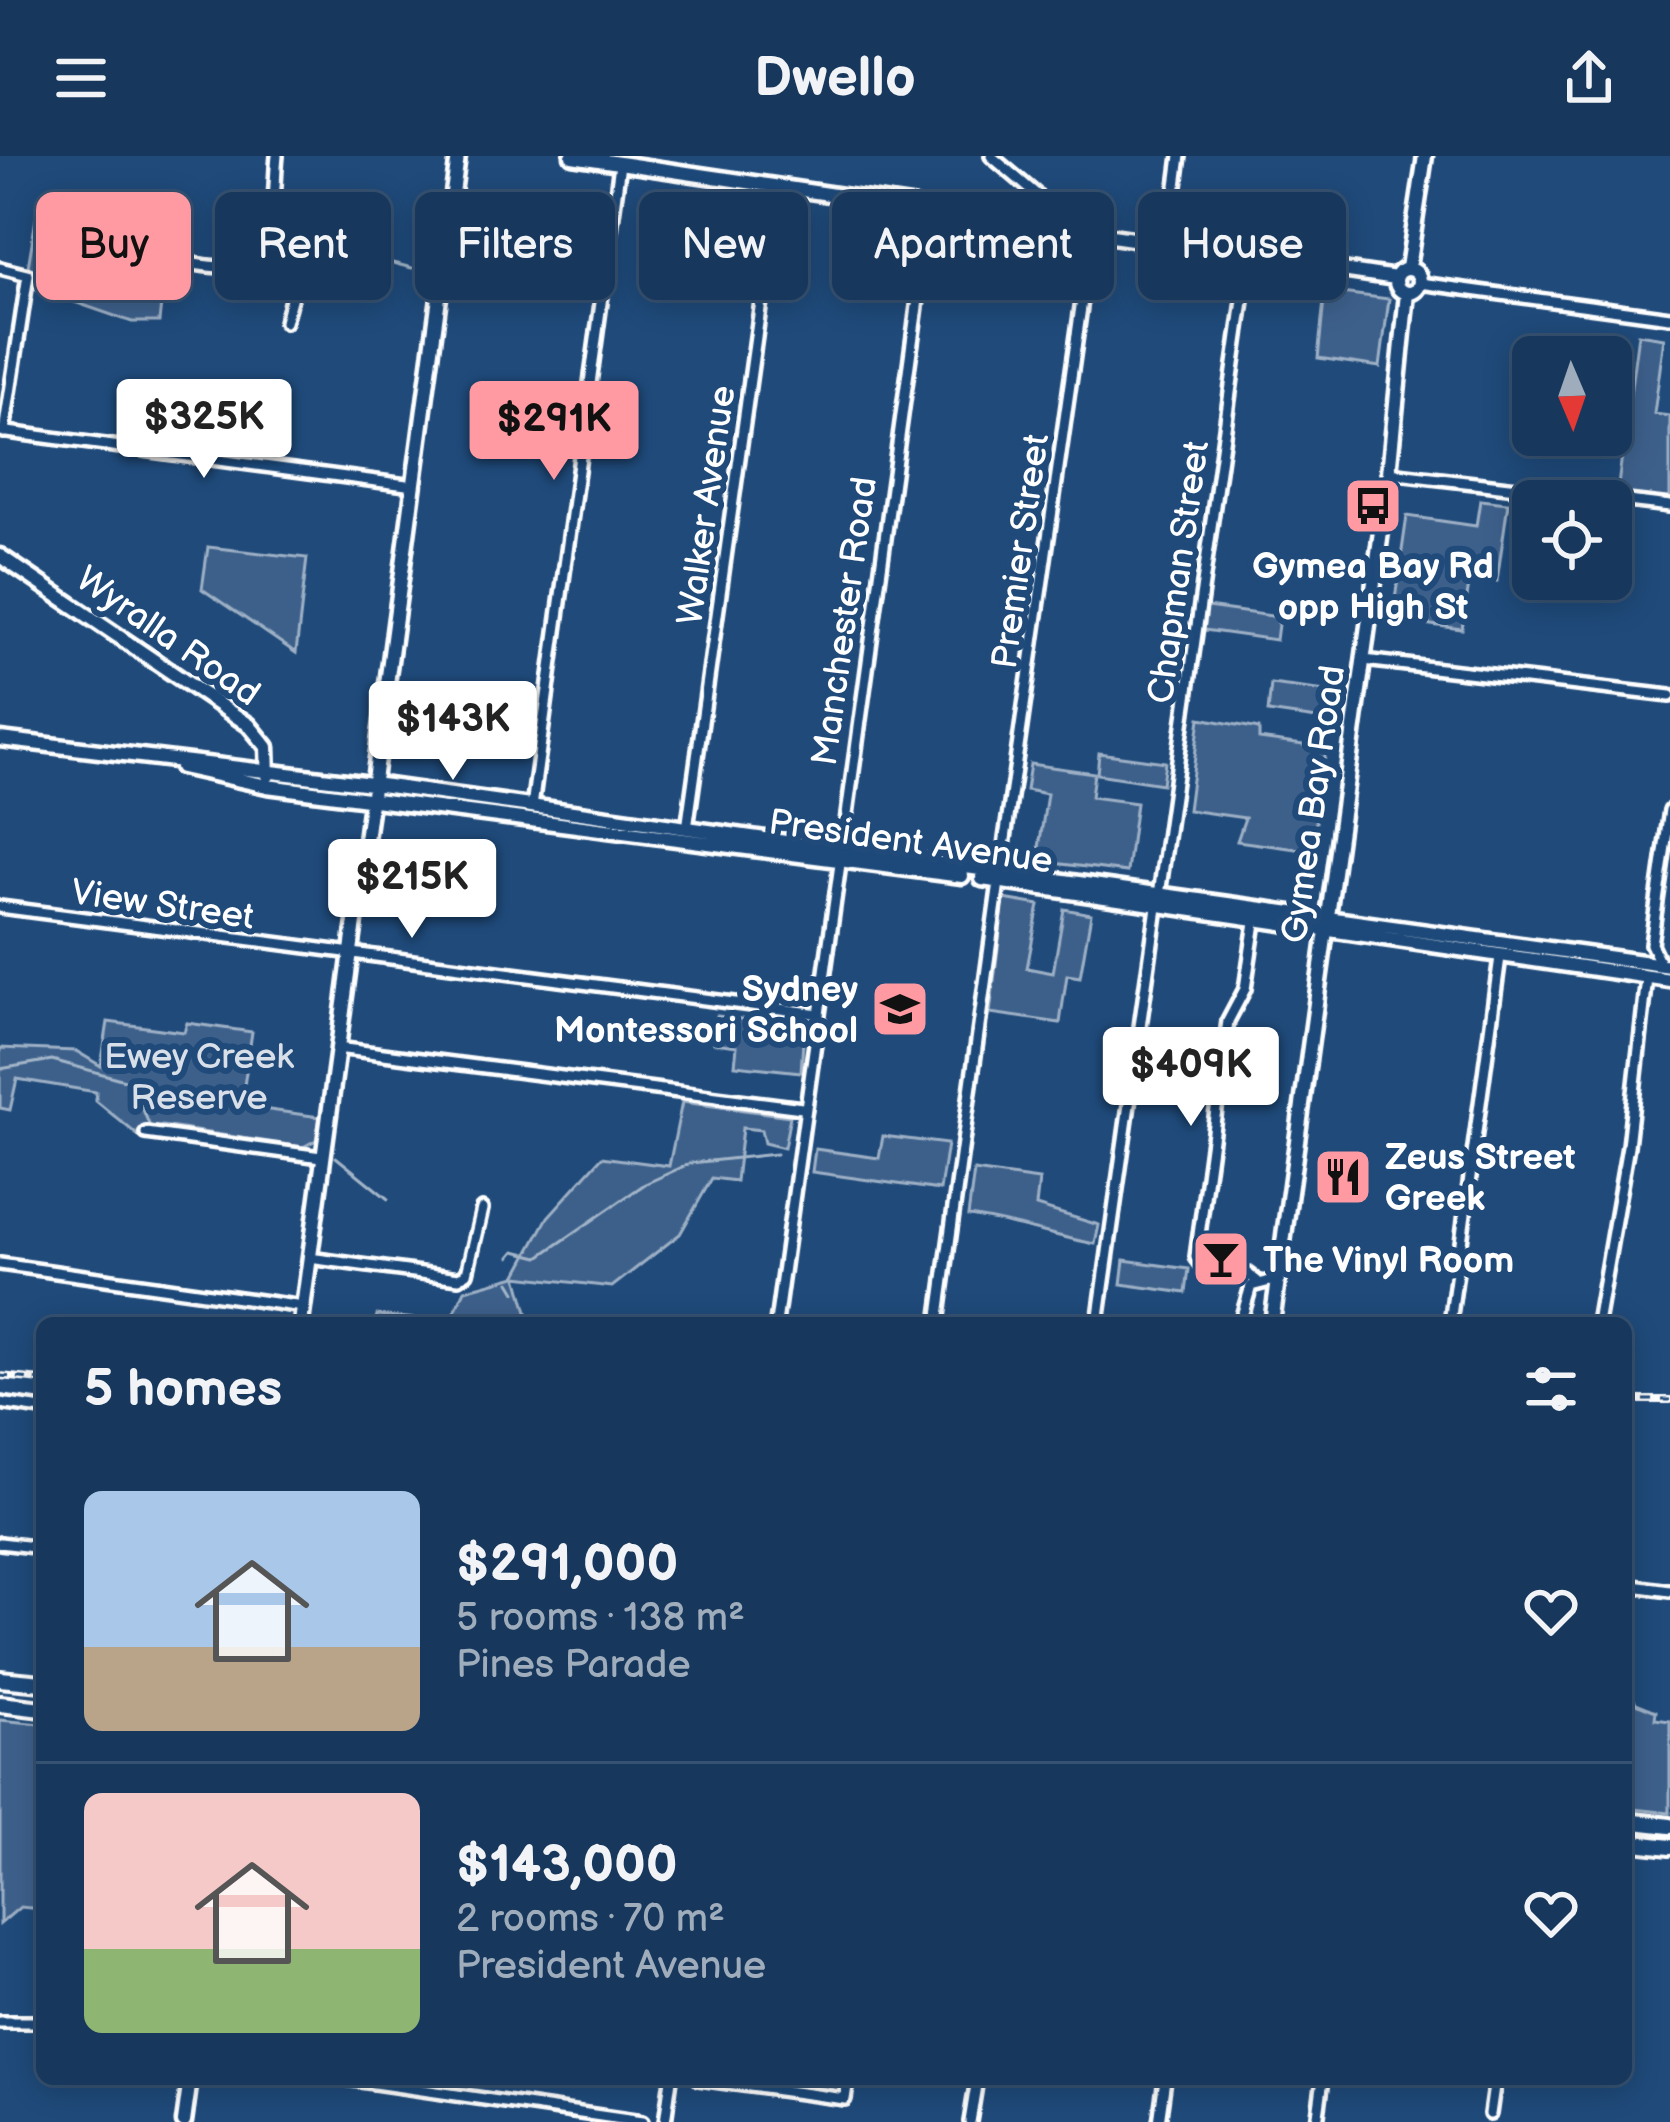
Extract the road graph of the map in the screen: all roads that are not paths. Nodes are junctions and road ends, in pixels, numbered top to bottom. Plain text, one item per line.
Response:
1 (278, 156) edge
2 (458, 156) edge
3 (572, 156) edge
4 (991, 156) edge
5 (1180, 156) edge
6 (1425, 156) edge
7 (620, 164) junction
8 (777, 188) junction
9 (273, 192) edge
10 (1033, 192) edge
11 (1175, 192) edge
12 (832, 197) edge
13 (0, 268) edge
14 (1408, 268) junction
15 (1346, 271) edge
16 (1396, 278) junction
17 (1420, 283) junction
18 (1407, 293) junction
19 (291, 300) edge
20 (918, 300) edge
21 (1082, 300) edge
22 (1243, 300) edge
23 (1670, 317) edge
24 (285, 322) dead end
25 (2, 431) edge
26 (1389, 473) junction
27 (414, 487) junction
28 (1670, 506) edge
29 (0, 556) edge
30 (1364, 659) junction
31 (1670, 696) edge
32 (0, 739) edge
33 (145, 759) junction
34 (269, 770) junction
35 (267, 786) junction
36 (370, 792) junction
37 (532, 808) junction
38 (1670, 810) edge
39 (687, 830) junction
40 (841, 857) junction
41 (1000, 878) junction
42 (1158, 901) junction
43 (0, 907) edge
44 (1325, 915) junction
45 (1255, 922) junction
46 (1323, 931) junction
47 (1651, 944) junction
48 (1501, 950) junction
49 (1566, 950) junction
50 (349, 956) junction
51 (1624, 960) junction
52 (1665, 966) edge
53 (1646, 978) junction
54 (1670, 980) edge
55 (819, 1014) junction
56 (336, 1048) junction
57 (802, 1108) junction
58 (146, 1133) dead end
59 (321, 1157) junction
60 (482, 1209) dead end
61 (309, 1258) junction
62 (0, 1264) edge
63 (1278, 1279) junction
64 (1257, 1281) junction
65 (303, 1307) junction
66 (302, 1317) edge
67 (777, 1317) edge
68 (939, 1317) edge
69 (1099, 1317) edge
70 (1241, 1317) edge
71 (1273, 1317) edge
72 (1451, 1317) edge
73 (1598, 1317) edge
74 (0, 1402) edge
75 (36, 1408) edge
76 (0, 1543) edge
77 (36, 1547) edge
78 (1632, 1587) edge
79 (1670, 1592) edge
80 (0, 1679) edge
81 (36, 1682) edge
82 (0, 1704) edge
83 (36, 1707) edge
84 (1632, 1822) edge
85 (1670, 1826) edge
86 (1632, 1843) edge
87 (1670, 1847) edge
88 (0, 2021) edge
89 (36, 2022) edge
90 (189, 2085) edge
91 (388, 2085) edge
92 (670, 2085) edge
93 (743, 2085) edge
94 (847, 2085) edge
95 (975, 2085) edge
96 (1164, 2085) edge
97 (1322, 2085) edge
98 (1494, 2085) edge
99 (1490, 2114) dead end
100 (184, 2122) edge
101 (642, 2122) edge
102 (665, 2122) edge
103 (970, 2122) edge
104 (1159, 2122) edge
105 (1317, 2122) edge

1 - 9 street
2 - 27 street
3 - 7 street
4 - 10 street
5 - 11 street
6 - 14 street
7 - 8 street
7 - 37 street
8 - 12 street
8 - 39 street, Walker Avenue
13 - 25 street
14 - 16 street
14 - 17 street
15 - 16 street
16 - 18 street
17 - 18 street
17 - 23 street
18 - 26 street, Gymea Bay Road
19 - 24 street
20 - 40 street, Manchester Road
21 - 41 street, Premier Street
22 - 42 street, Chapman Street
25 - 27 street
26 - 28 street
26 - 30 street, Gymea Bay Road
27 - 36 street
29 - 34 street, Wyralla Road
30 - 31 street
30 - 44 street, Gymea Bay Road
32 - 33 street, President Avenue
33 - 34 street, President Avenue
33 - 35 street, President Avenue
34 - 35 street
34 - 36 street, President Avenue
35 - 36 street, President Avenue
36 - 37 street, President Avenue
36 - 40 street, President Avenue
36 - 50 street
37 - 39 street, President Avenue
38 - 47 street
39 - 40 street, President Avenue
40 - 41 street, President Avenue
40 - 55 street, Manchester Road
41 - 42 street, President Avenue
41 - 68 street, Premier Street
42 - 44 street, President Avenue
42 - 45 street, President Avenue
42 - 69 street, Chapman Street
43 - 50 street, View Street
44 - 46 street, Gymea Bay Road
44 - 48 street, President Avenue
45 - 46 street, President Avenue
45 - 64 street
46 - 48 street, President Avenue
46 - 63 street, Gymea Bay Road
47 - 51 street
47 - 52 street
48 - 49 street, President Avenue
48 - 53 street, President Avenue
48 - 72 street
49 - 51 street, President Avenue
49 - 53 street
50 - 55 street, View Street
50 - 56 street
51 - 52 street, President Avenue
53 - 54 street, President Avenue
53 - 73 street
55 - 57 street, Manchester Road
56 - 57 street
56 - 59 street
57 - 67 street, Manchester Road
58 - 59 street
59 - 61 street
60 - 61 street
61 - 65 street
62 - 65 street
63 - 64 street
63 - 71 street, Gymea Bay Road
64 - 70 street
65 - 66 street
74 - 75 street
76 - 77 street
78 - 79 street
80 - 81 main road
82 - 83 main road
84 - 85 main road
86 - 87 main road
88 - 89 street
90 - 100 street
91 - 101 street
92 - 102 street
93 - 94 street
95 - 103 street
96 - 104 street
97 - 105 street
98 - 99 street

